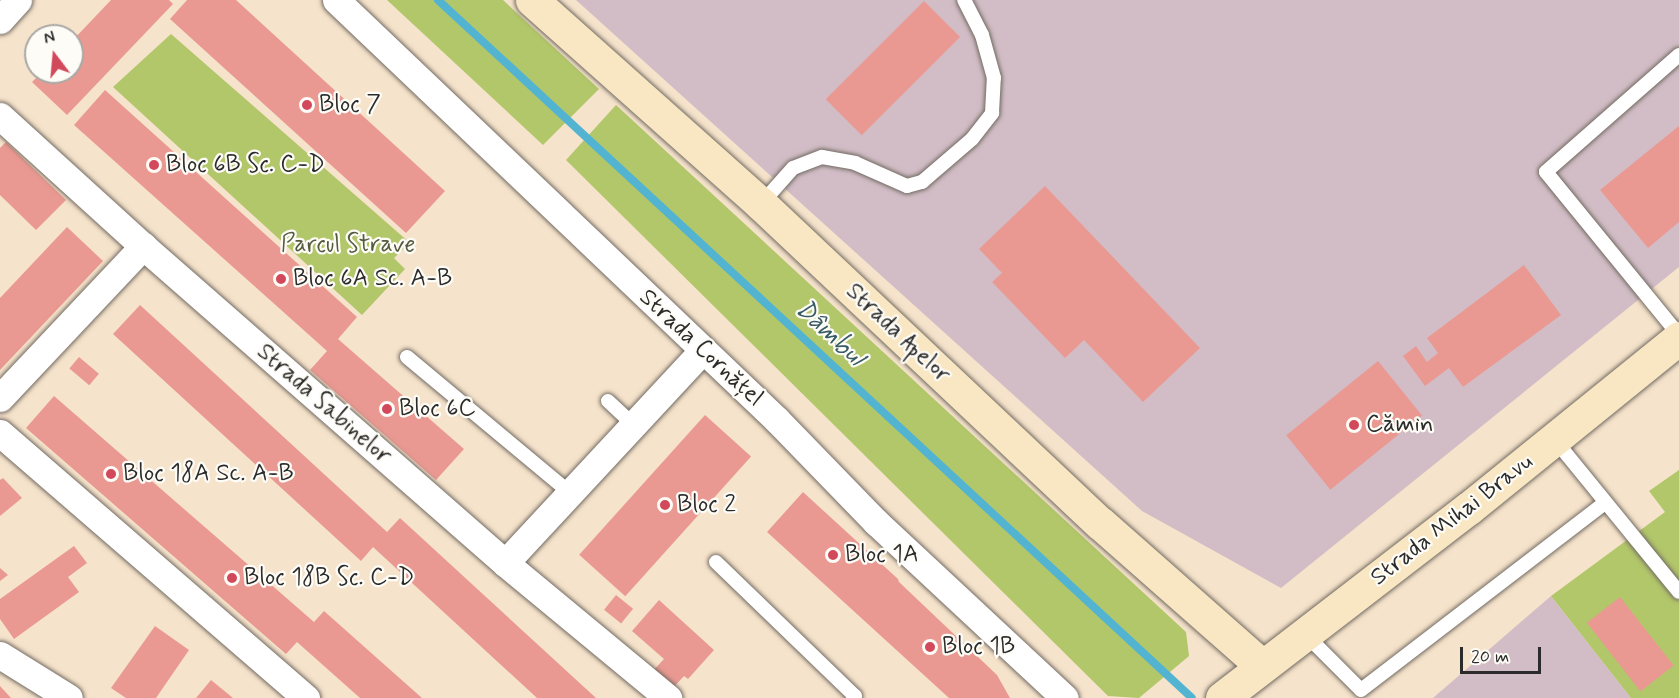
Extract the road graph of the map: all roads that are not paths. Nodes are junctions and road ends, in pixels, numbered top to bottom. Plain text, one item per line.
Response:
1 (18, 0) edge
2 (336, 0) edge
3 (532, 0) edge
4 (964, 0) edge
5 (0, 20) edge
6 (1679, 55) edge
7 (0, 116) edge
8 (760, 204) junction
9 (143, 246) junction
10 (1679, 336) edge
11 (704, 350) junction
12 (408, 357) dead end
13 (0, 398) edge
14 (608, 401) dead end
15 (634, 424) junction
16 (1555, 440) junction
17 (4, 443) edge
18 (570, 493) junction
19 (1605, 503) junction
20 (716, 562) dead end
21 (505, 563) junction
22 (1679, 592) edge
23 (1305, 634) junction
24 (0, 655) edge
25 (1262, 666) junction
26 (69, 698) edge
27 (306, 698) edge
28 (668, 698) edge
29 (853, 698) edge
30 (1065, 698) edge
31 (1222, 698) edge

1 - 5 street
2 - 11 street, Strada Cornățel
3 - 8 street, Strada Apelor
4 - 8 lane
6 - 10 lane
7 - 9 street, Strada Sabinelor
8 - 25 street, Strada Apelor
9 - 13 street
9 - 21 street, Strada Sabinelor
10 - 16 street, Strada Mihai Bravu
11 - 15 street
11 - 30 street, Strada Cornățel
12 - 18 lane
14 - 15 lane
15 - 18 street
16 - 19 lane
16 - 23 street, Strada Mihai Bravu
17 - 27 street
18 - 21 street
19 - 22 lane
19 - 23 lane
20 - 29 lane
21 - 28 street, Strada Sabinelor
23 - 25 street, Strada Mihai Bravu
24 - 26 street
25 - 31 street, Strada Mihai Bravu

